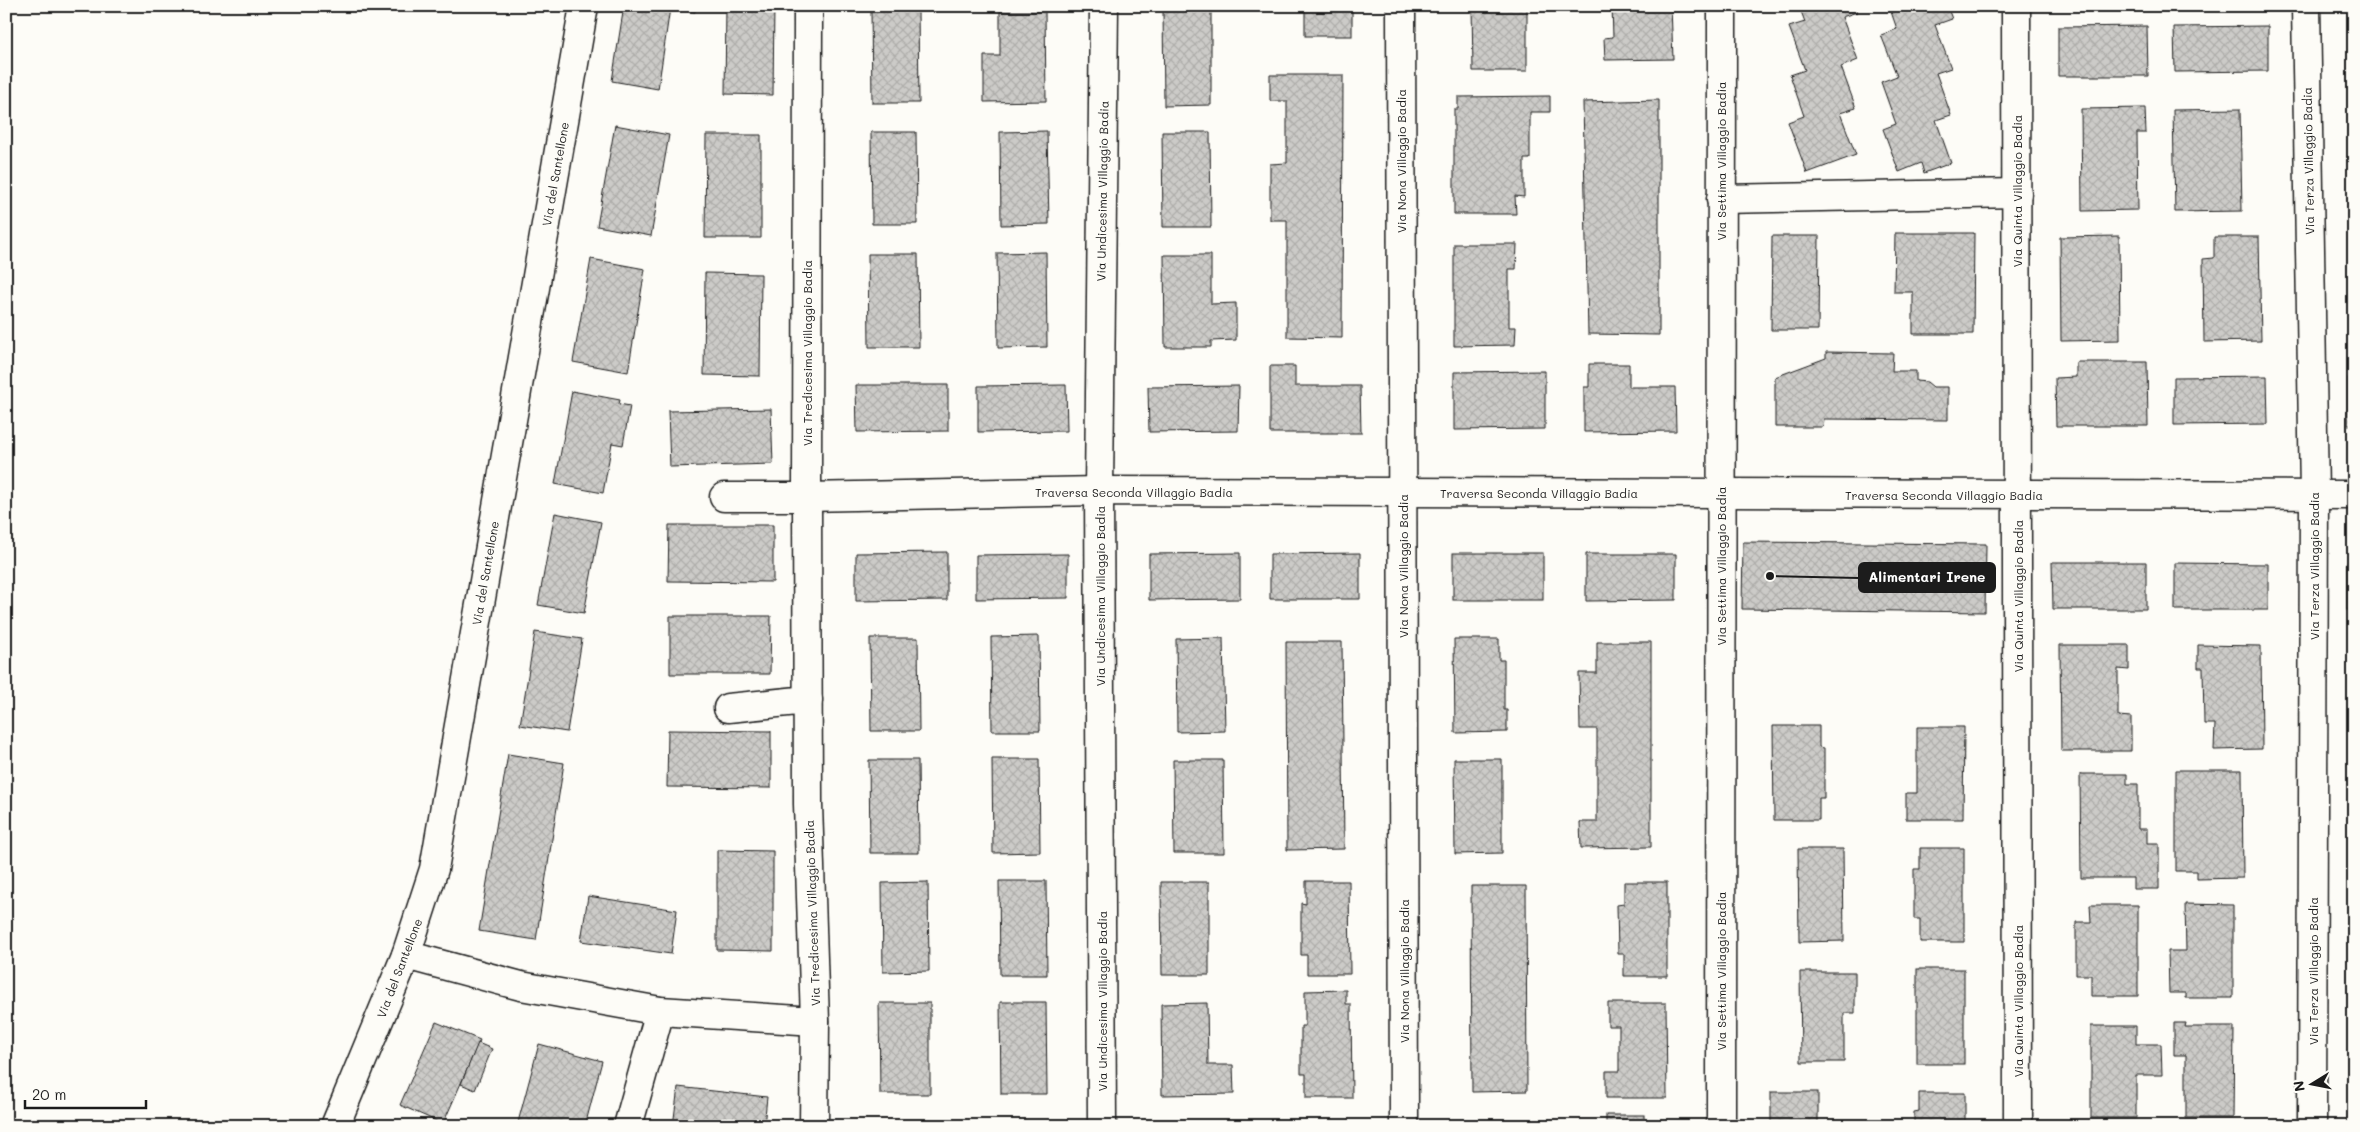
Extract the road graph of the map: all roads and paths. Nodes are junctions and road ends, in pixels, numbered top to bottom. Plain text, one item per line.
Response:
1 (584, 6) edge
2 (808, 6) edge
3 (1104, 6) edge
4 (1401, 6) edge
5 (1722, 6) edge
6 (2016, 6) edge
7 (2306, 6) edge
8 (2017, 193) junction
9 (1721, 200) junction
10 (1099, 491) junction
11 (1402, 492) junction
12 (1721, 494) junction
13 (2314, 494) junction
14 (2018, 495) junction
15 (2354, 495) edge
16 (724, 496) dead end
17 (807, 497) junction
18 (808, 700) junction
19 (728, 708) dead end
20 (406, 955) junction
21 (660, 1011) junction
22 (815, 1021) junction
23 (335, 1126) edge
24 (628, 1126) edge
25 (814, 1126) edge
26 (1102, 1126) edge
27 (1404, 1126) edge
28 (1721, 1126) edge
29 (2018, 1126) edge
30 (2312, 1126) edge

1 - 20 street, Via del Santellone
2 - 17 street, Via Tredicesima Villaggio Badia
3 - 10 street, Via Undicesima Villaggio Badia
4 - 11 street, Via Nona Villaggio Badia
5 - 9 street, Via Settima Villaggio Badia
6 - 8 street, Via Quinta Villaggio Badia
7 - 13 street, Via Terza Villaggio Badia
8 - 9 street
8 - 14 street, Via Quinta Villaggio Badia
9 - 12 street, Via Settima Villaggio Badia
10 - 11 street, Traversa Seconda Villaggio Badia
10 - 17 street, Traversa Seconda Villaggio Badia
10 - 26 street, Via Undicesima Villaggio Badia
11 - 12 street, Traversa Seconda Villaggio Badia
11 - 27 street, Via Nona Villaggio Badia
12 - 14 street, Traversa Seconda Villaggio Badia
12 - 28 street, Via Settima Villaggio Badia
13 - 14 street, Traversa Seconda Villaggio Badia
13 - 15 street, Traversa Seconda Villaggio Badia
13 - 30 street, Via Terza Villaggio Badia
14 - 29 street, Via Quinta Villaggio Badia
16 - 17 street, Traversa Seconda Villaggio Badia
17 - 18 street, Via Tredicesima Villaggio Badia
18 - 19 street
18 - 22 street, Via Tredicesima Villaggio Badia
20 - 21 street
20 - 23 street, Via del Santellone
21 - 22 street
21 - 24 street
22 - 25 street, Via Tredicesima Villaggio Badia

